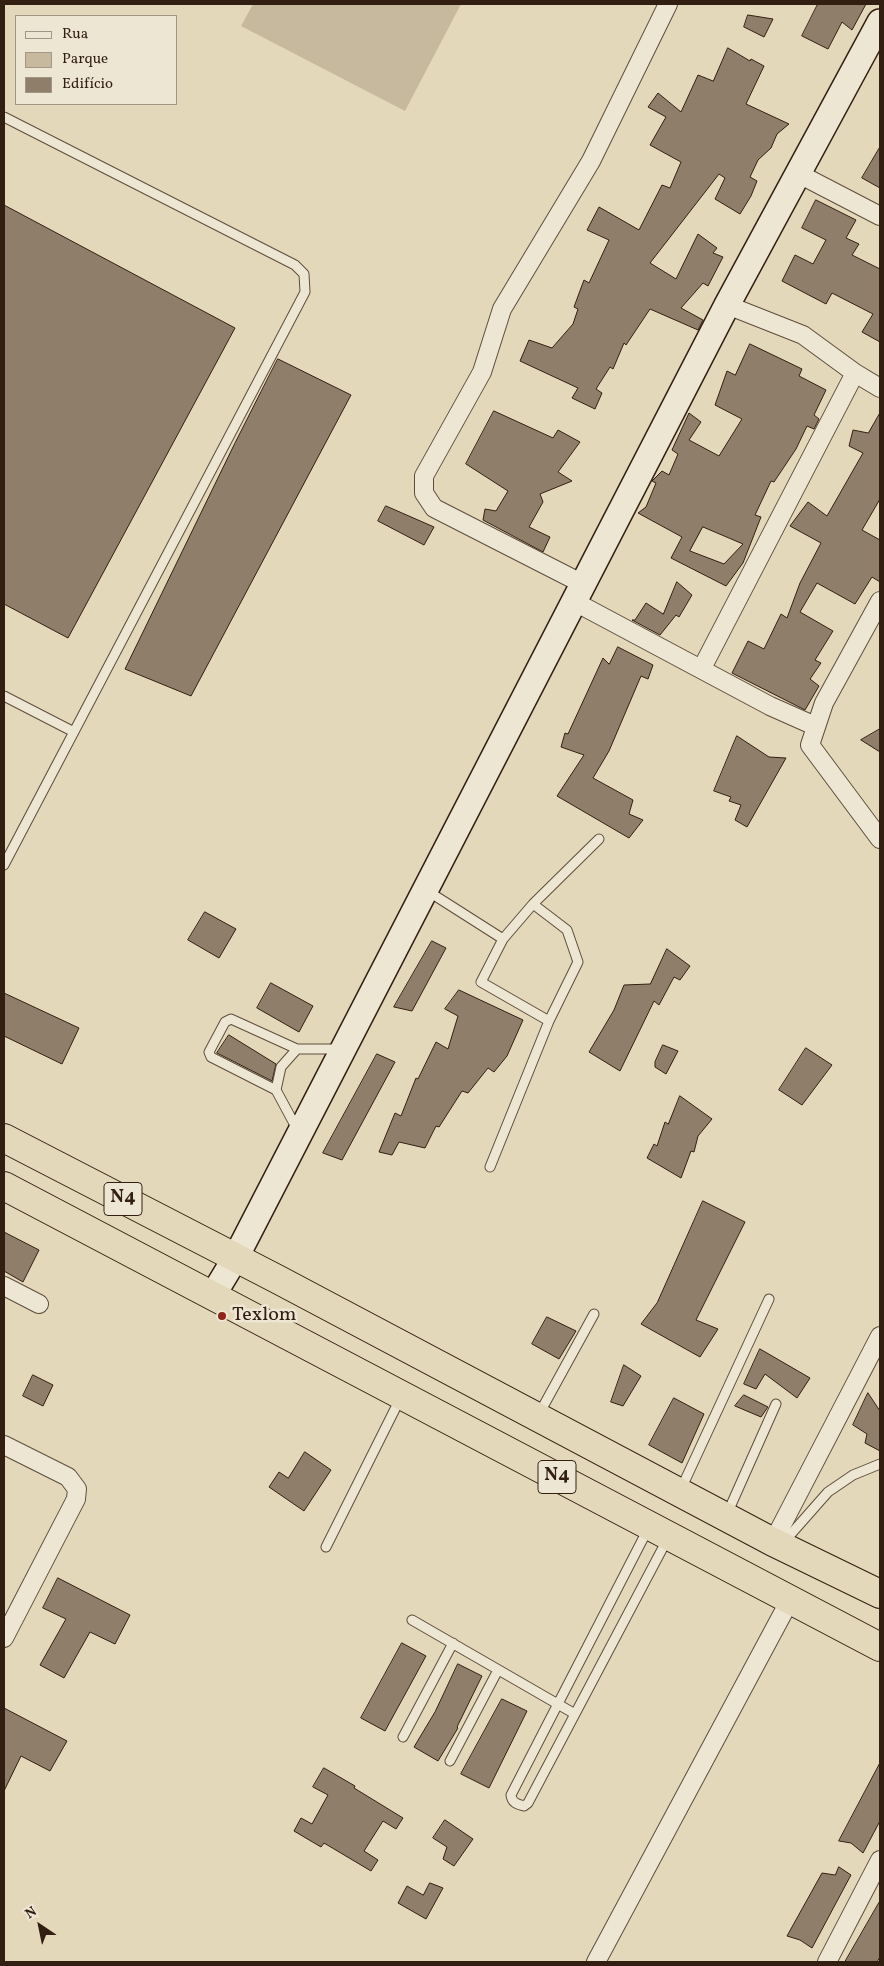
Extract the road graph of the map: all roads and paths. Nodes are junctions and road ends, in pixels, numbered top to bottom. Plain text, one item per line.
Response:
1 (668, 4) edge
2 (880, 22) edge
3 (4, 117) edge
4 (799, 174) junction
5 (880, 216) edge
6 (726, 304) junction
7 (855, 373) junction
8 (880, 388) edge
9 (579, 593) junction
10 (880, 601) edge
11 (702, 668) junction
12 (4, 696) edge
13 (815, 726) junction
14 (74, 732) junction
15 (598, 839) dead end
16 (880, 839) edge
17 (4, 866) edge
18 (426, 890) junction
19 (533, 904) junction
20 (503, 939) junction
21 (549, 1021) junction
22 (297, 1049) junction
23 (344, 1050) junction
24 (276, 1090) junction
25 (300, 1134) junction
26 (4, 1138) edge
27 (490, 1167) dead end
28 (4, 1186) edge
29 (236, 1257) junction
30 (4, 1286) edge
31 (213, 1295) junction
32 (769, 1299) dead end
33 (39, 1304) dead end
34 (594, 1314) dead end
35 (880, 1336) edge
36 (402, 1395) junction
37 (776, 1404) dead end
38 (538, 1416) junction
39 (4, 1445) edge
40 (880, 1464) edge
41 (679, 1492) junction
42 (726, 1516) junction
43 (660, 1531) junction
44 (777, 1544) junction
45 (326, 1547) dead end
46 (880, 1594) edge
47 (790, 1600) junction
48 (412, 1620) dead end
49 (4, 1638) edge
50 (453, 1643) junction
51 (880, 1647) edge
52 (498, 1670) junction
53 (558, 1704) junction
54 (575, 1714) junction
55 (403, 1737) dead end
56 (450, 1761) dead end
57 (880, 1860) edge
58 (596, 1962) edge
59 (827, 1962) edge

1 - 9 street
2 - 4 street
3 - 14 lane
4 - 5 street
4 - 6 street
6 - 7 street
6 - 9 street
7 - 8 street
7 - 11 street
9 - 11 street
9 - 18 street
10 - 13 street
11 - 13 street
12 - 14 lane
13 - 16 street
14 - 17 lane
15 - 19 lane
18 - 20 lane
18 - 23 street
19 - 20 lane
19 - 21 lane
20 - 21 lane
21 - 27 lane
22 - 23 lane
22 - 24 lane
22 - 24 lane
23 - 25 street
24 - 25 lane
25 - 29 street
26 - 29 highway, N4
28 - 31 highway, N4
29 - 31 street
29 - 38 highway, N4
30 - 33 street
31 - 36 highway, N4
32 - 41 lane
34 - 38 lane
35 - 44 street
36 - 43 highway, N4
36 - 45 lane
37 - 42 lane
38 - 41 highway, N4
39 - 49 street
40 - 44 lane
41 - 42 highway, N4
42 - 44 highway, N4
43 - 47 highway, N4
43 - 53 lane
43 - 54 lane
44 - 46 highway, N4
47 - 51 highway, N4
47 - 58 street
48 - 50 lane
50 - 52 lane
50 - 55 lane
52 - 53 lane
52 - 56 lane
53 - 54 lane
53 - 54 lane
57 - 59 street

